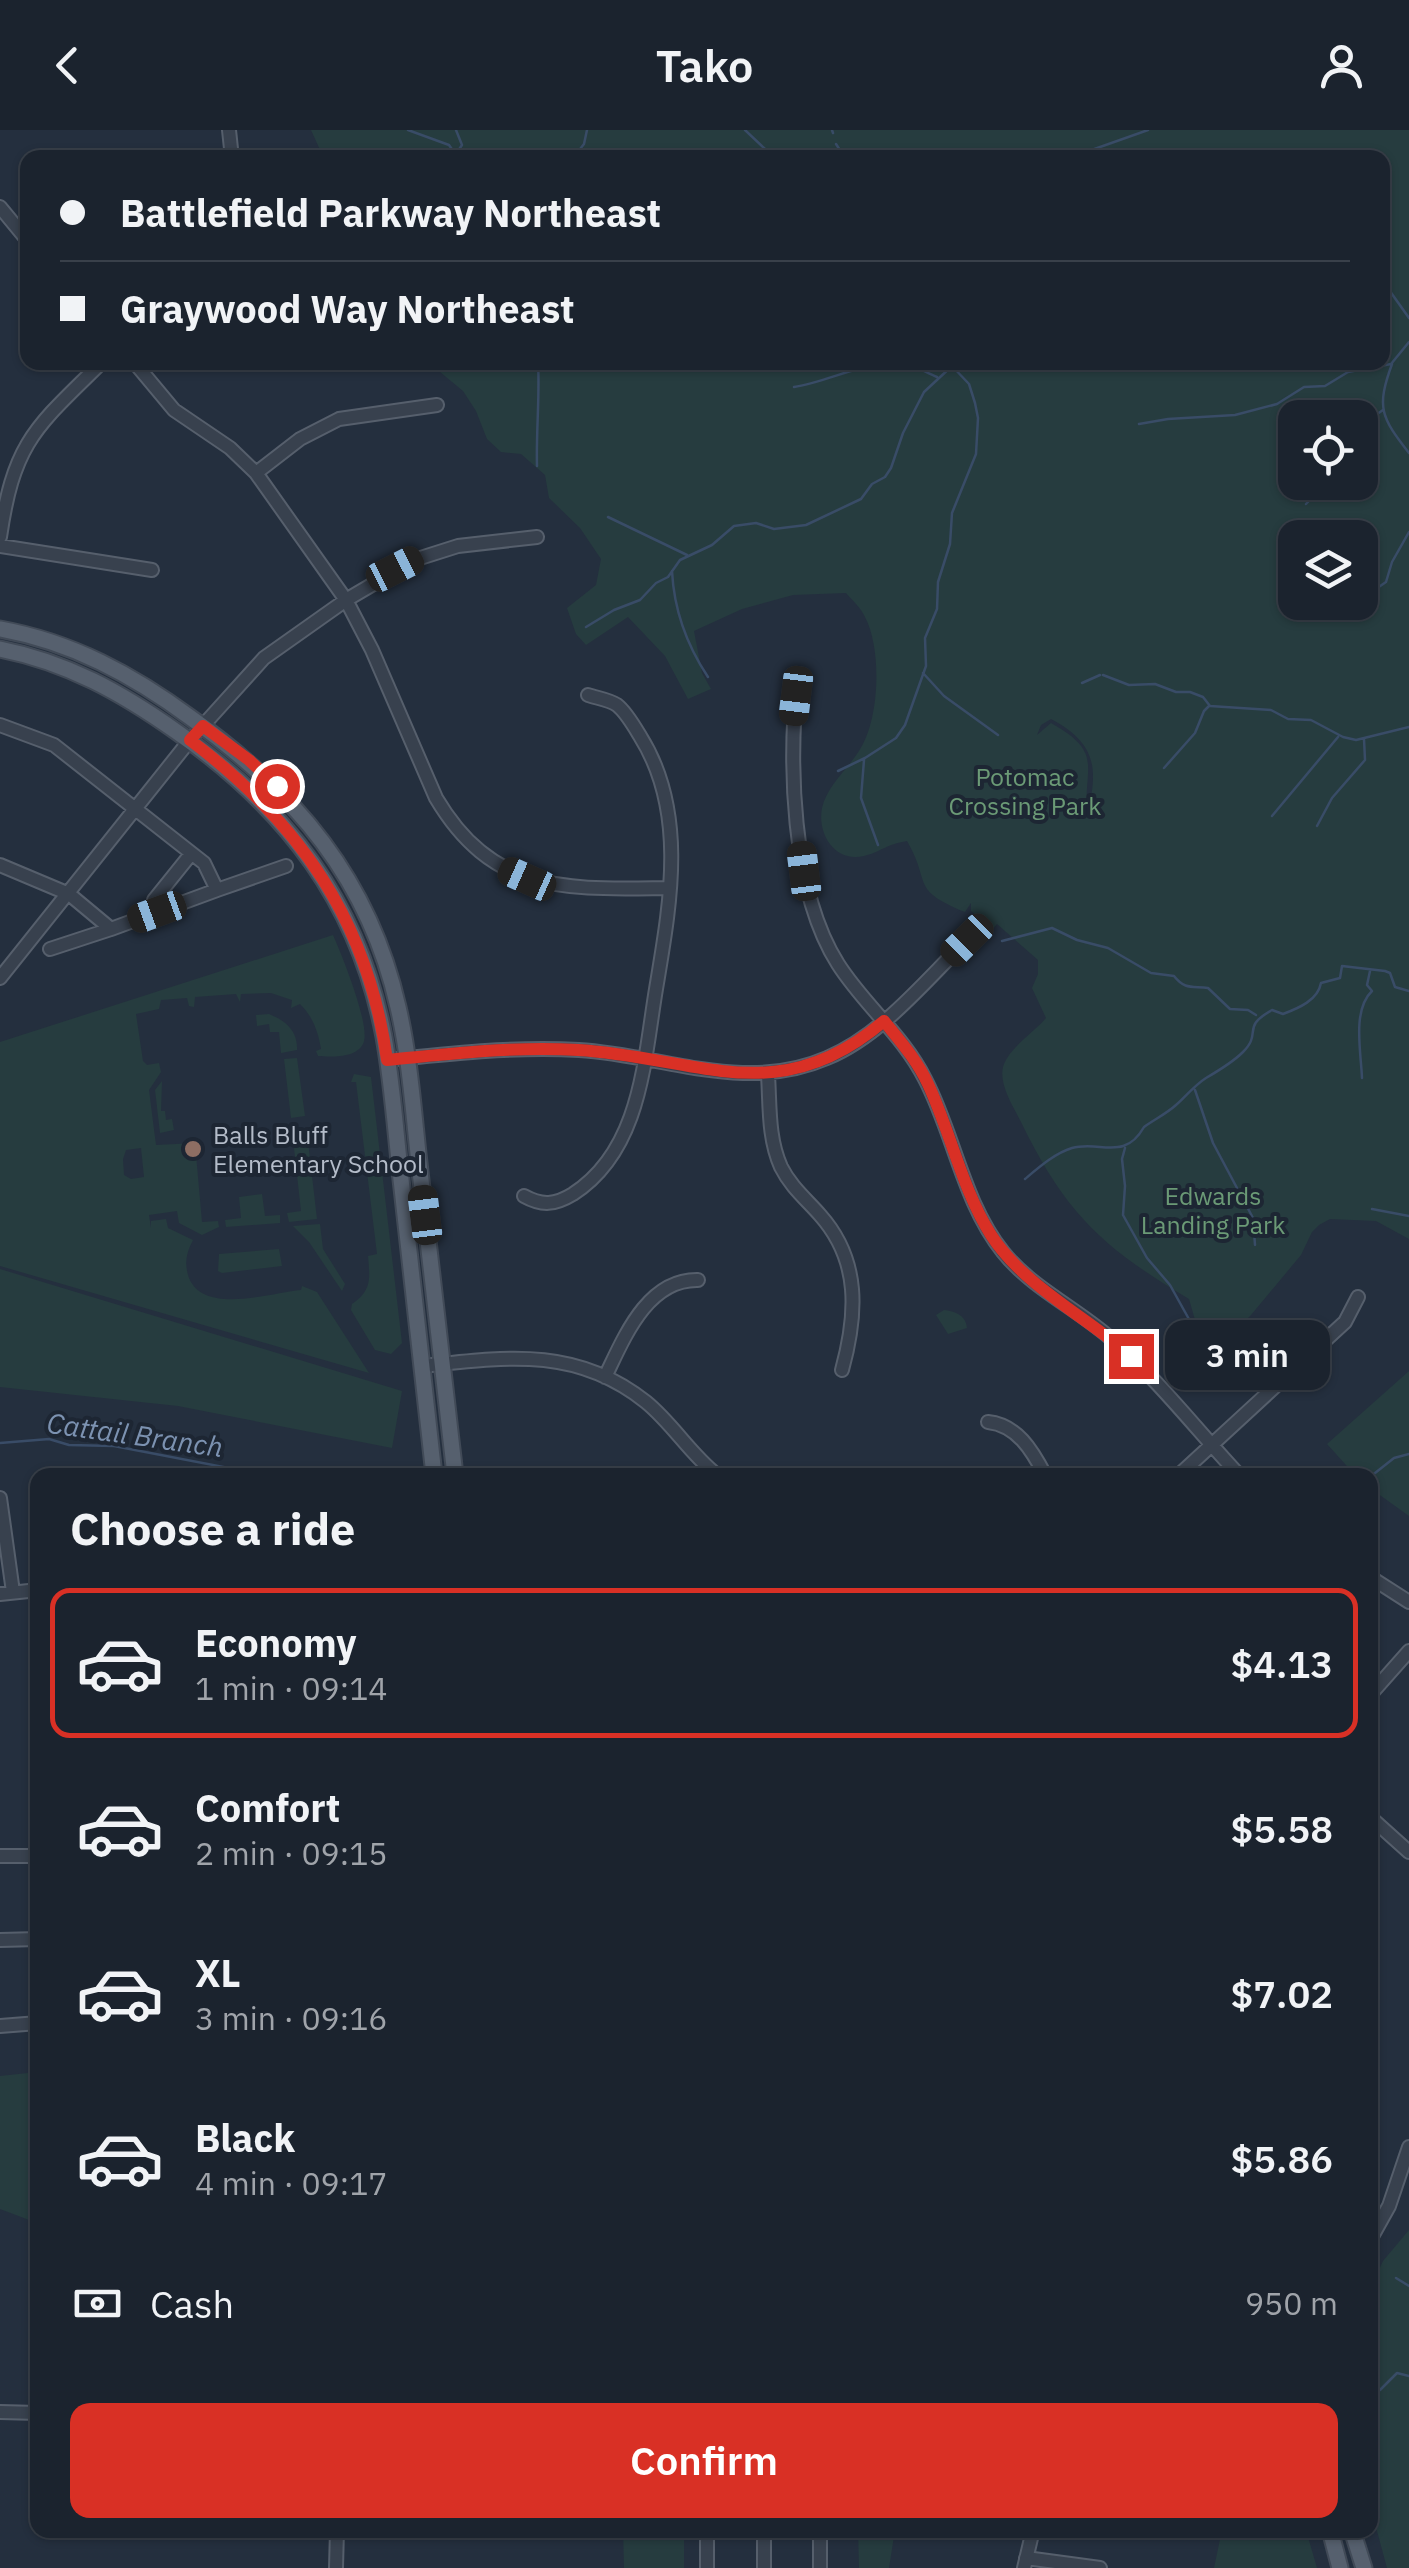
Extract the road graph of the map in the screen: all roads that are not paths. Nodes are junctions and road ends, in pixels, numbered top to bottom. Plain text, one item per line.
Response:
1 (0, 207) edge
2 (20, 231) edge
3 (93, 370) edge
4 (141, 370) edge
5 (437, 405) dead end
6 (256, 473) junction
7 (0, 537) edge
8 (537, 537) dead end
9 (0, 546) edge
10 (152, 570) dead end
11 (346, 600) junction
12 (0, 628) edge
13 (0, 649) edge
14 (798, 675) dead end
15 (588, 695) dead end
16 (0, 725) edge
17 (203, 726) junction
18 (190, 740) junction
19 (135, 809) junction
20 (191, 854) junction
21 (0, 865) edge
22 (286, 866) dead end
23 (670, 888) junction
24 (217, 890) junction
25 (69, 894) junction
26 (157, 912) junction
27 (111, 928) junction
28 (967, 940) dead end
29 (50, 949) dead end
30 (0, 978) edge
31 (884, 1021) junction
32 (407, 1058) junction
33 (645, 1058) junction
34 (387, 1060) junction
35 (768, 1075) junction
36 (524, 1196) dead end
37 (698, 1280) dead end
38 (1358, 1297) dead end
39 (442, 1364) junction
40 (422, 1366) junction
41 (842, 1370) dead end
42 (606, 1377) junction
43 (988, 1422) dead end
44 (1210, 1445) junction
45 (433, 1468) edge
46 (454, 1468) edge
47 (710, 1468) edge
48 (1041, 1468) edge
49 (1187, 1468) edge
50 (1232, 1468) edge
51 (0, 1498) edge
52 (1378, 1581) edge
53 (6, 1593) edge
54 (1409, 1602) edge
55 (1409, 1652) edge
56 (1378, 1685) edge
57 (1378, 1824) edge
58 (1409, 1852) edge
59 (0, 1856) edge
60 (30, 1856) edge
61 (0, 1940) edge
62 (30, 1940) edge
63 (30, 2024) edge
64 (0, 2026) edge
65 (1409, 2147) edge
66 (1378, 2224) edge
67 (0, 2412) edge
68 (30, 2413) edge
69 (336, 2538) edge
70 (707, 2538) edge
71 (764, 2538) edge
72 (820, 2538) edge
73 (1030, 2538) edge
74 (1332, 2538) edge
75 (1355, 2538) edge
76 (1025, 2563) edge
77 (336, 2568) edge
78 (707, 2568) edge
79 (764, 2568) edge
80 (820, 2568) edge
81 (1100, 2568) edge
82 (1340, 2568) edge
83 (1364, 2568) edge

1 - 2 street
3 - 7 street
4 - 6 street
5 - 6 street
6 - 11 street
8 - 11 street
9 - 10 street
11 - 17 street
11 - 23 street
12 - 17 main road
13 - 18 main road
14 - 31 street
15 - 23 street
16 - 19 street
17 - 18 street
17 - 32 main road
18 - 19 street
18 - 34 main road
19 - 20 street
19 - 25 street
20 - 24 street
20 - 26 street
21 - 25 street
22 - 24 street
23 - 33 street
24 - 26 street
25 - 27 street
25 - 30 street
26 - 27 street
27 - 29 street
28 - 31 street
31 - 35 street
31 - 44 street
32 - 33 street
32 - 34 street
32 - 39 main road
33 - 35 street
33 - 36 street
34 - 40 main road
35 - 41 street
37 - 42 street
38 - 44 street
39 - 40 street
39 - 42 street
39 - 46 main road
40 - 45 main road
42 - 47 street
43 - 48 street
44 - 49 street
44 - 50 street
51 - 53 street
52 - 54 street
55 - 56 street
57 - 58 street
59 - 60 street
61 - 62 street
63 - 64 street
65 - 66 street
67 - 68 street
69 - 77 street
70 - 78 street
71 - 79 street
72 - 80 street
73 - 76 street
74 - 82 main road
75 - 83 main road
76 - 81 street

